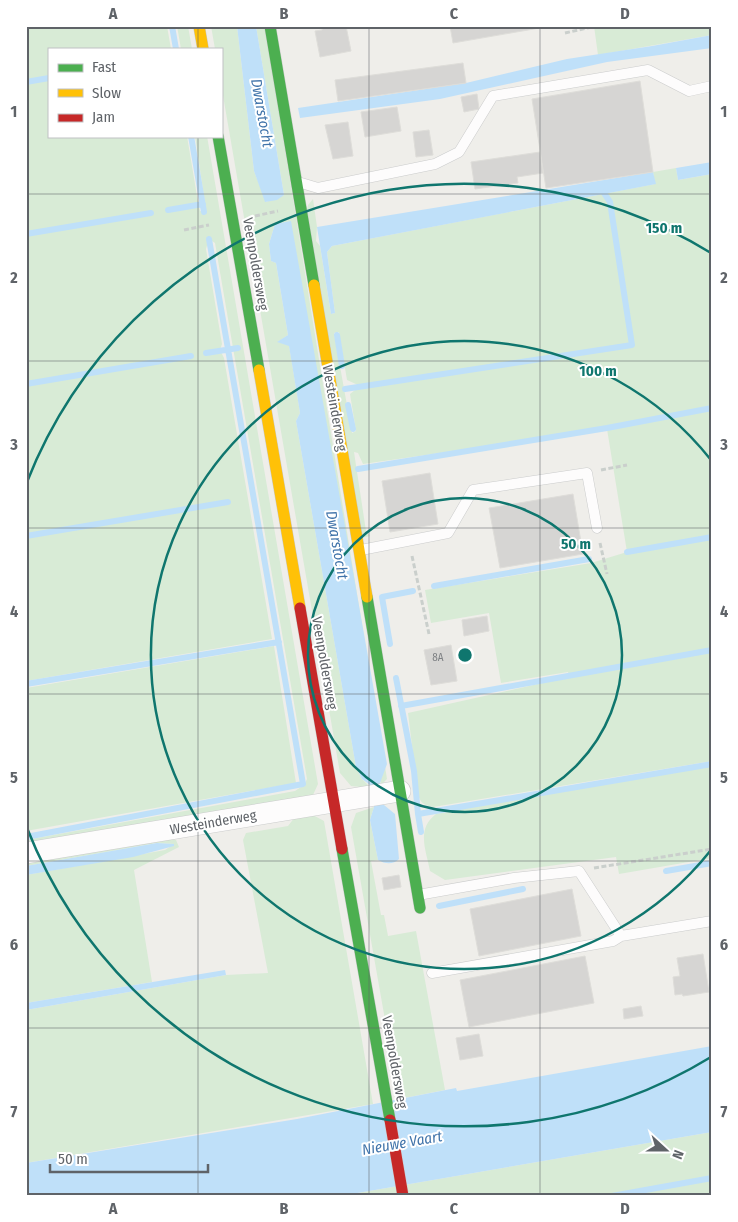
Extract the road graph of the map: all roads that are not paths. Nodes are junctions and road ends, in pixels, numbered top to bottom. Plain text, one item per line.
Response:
1 (199, 26) edge
2 (270, 26) edge
3 (203, 48) edge
4 (712, 86) edge
5 (218, 138) edge
6 (297, 182) junction
7 (597, 528) road end
8 (359, 550) junction
9 (385, 793) junction
10 (334, 802) junction
11 (26, 853) edge
12 (417, 895) junction
13 (420, 908) dead end
14 (712, 921) edge
15 (621, 936) junction
16 (432, 973) dead end
17 (403, 1196) edge

1 - 3 street
2 - 6 street, Westeinderweg
4 - 6 lane
5 - 10 street, Veenpoldersweg
6 - 8 street, Westeinderweg
7 - 8 lane
8 - 9 street, Westeinderweg
9 - 10 street, Westeinderweg
9 - 12 street, Westeinderweg
10 - 11 street, Westeinderweg
10 - 17 street, Veenpoldersweg
12 - 13 street, Westeinderweg
12 - 15 lane
14 - 15 lane
15 - 16 lane

